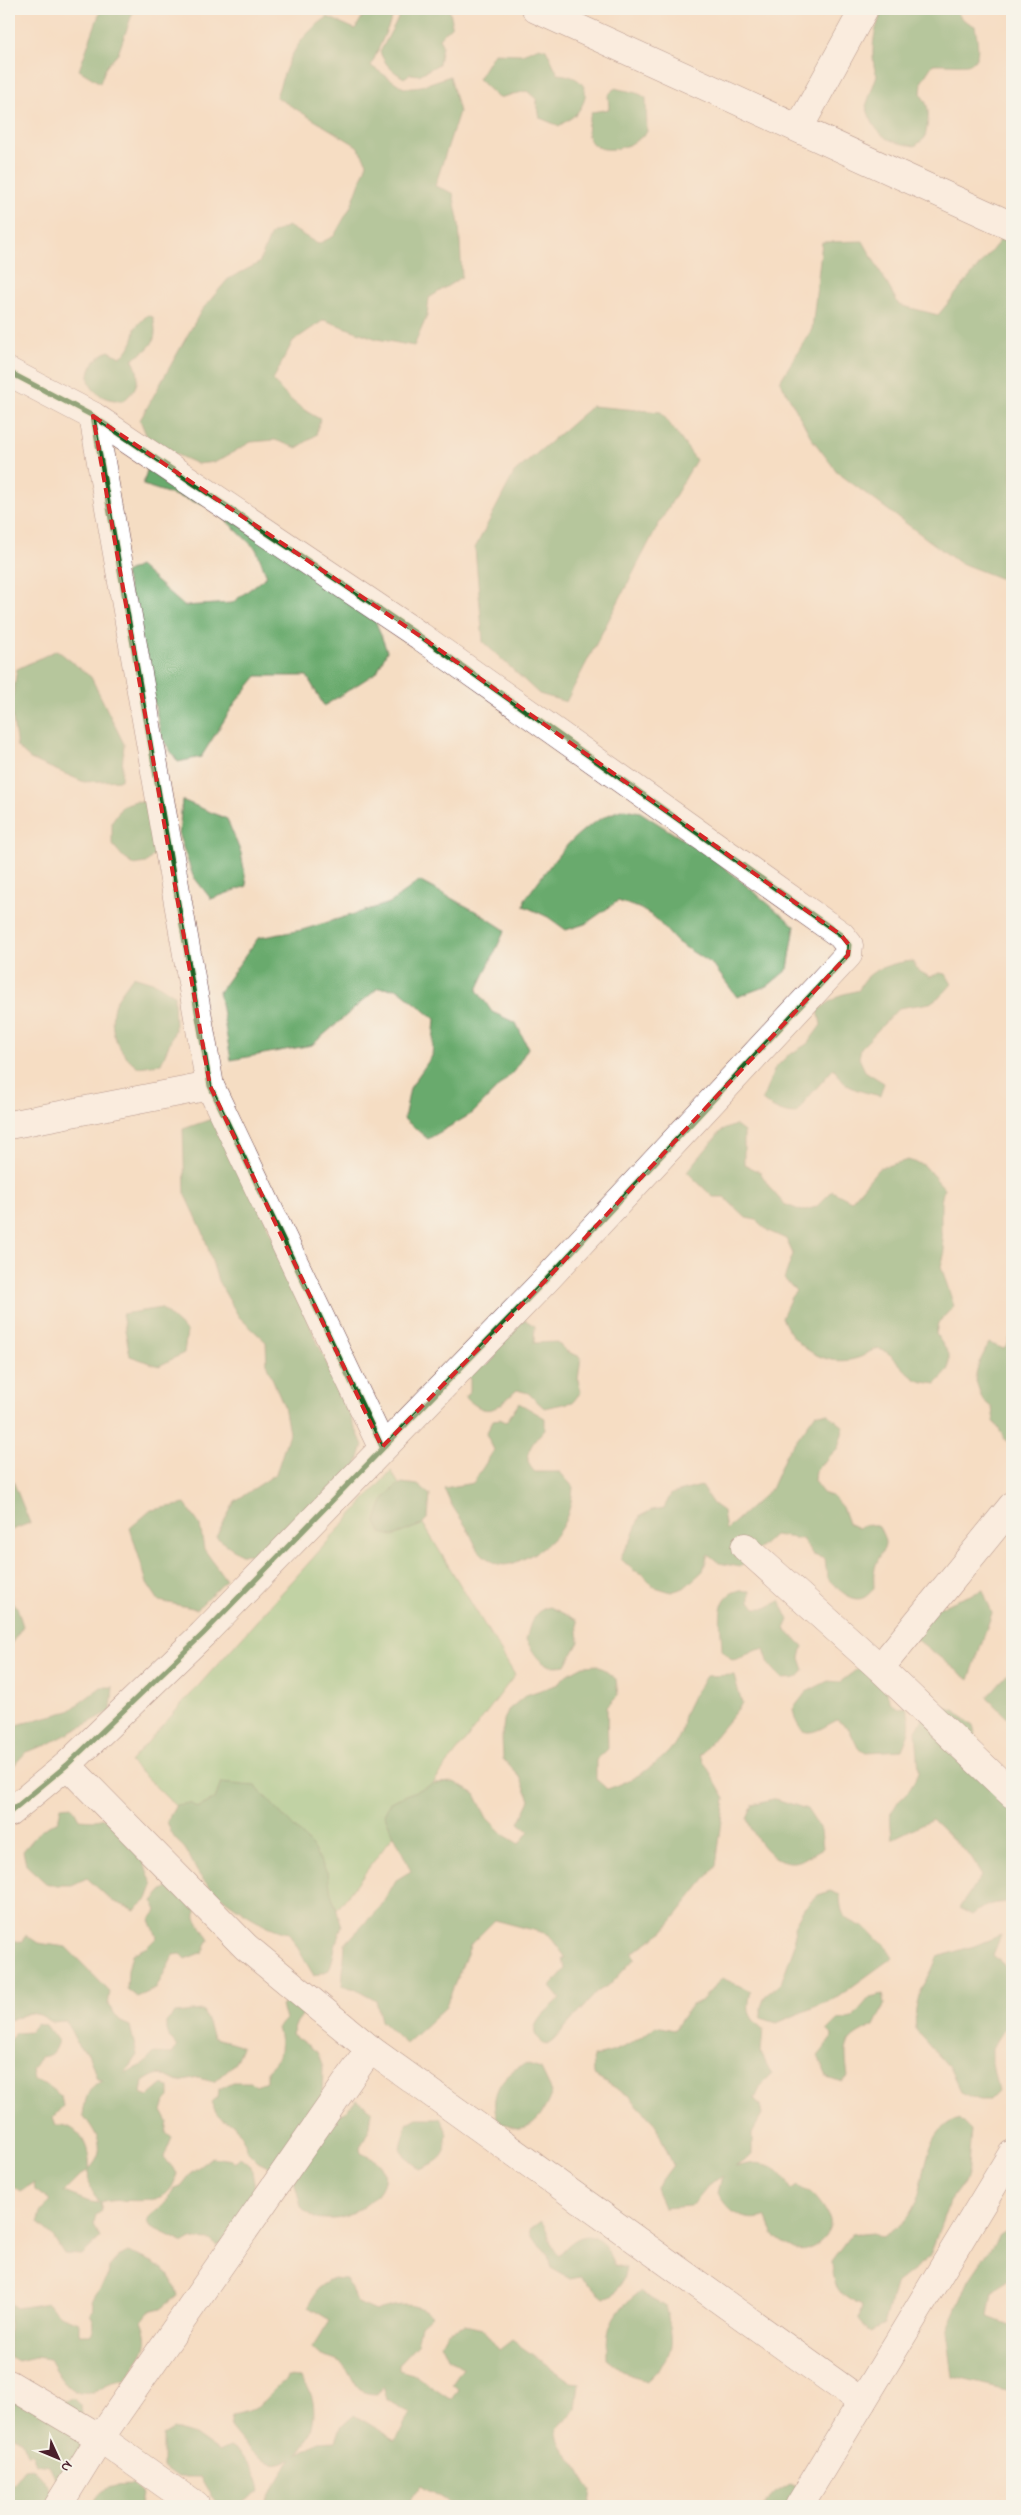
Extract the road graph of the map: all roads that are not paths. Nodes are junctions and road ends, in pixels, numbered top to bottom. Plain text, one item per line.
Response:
1 (536, 9) edge
2 (864, 9) edge
3 (799, 128) junction
4 (1012, 226) edge
5 (9, 372) edge
6 (93, 416) junction
7 (210, 1086) junction
8 (9, 1125) edge
9 (382, 1447) junction
10 (1012, 1506) edge
11 (745, 1547) dead end
12 (880, 1668) junction
13 (67, 1765) junction
14 (1012, 1794) edge
15 (9, 1812) edge
16 (370, 2050) junction
17 (1012, 2154) edge
18 (9, 2384) edge
19 (862, 2402) junction
20 (100, 2438) junction
21 (58, 2506) edge
22 (196, 2506) edge
23 (799, 2506) edge

1 - 3 street
2 - 3 street
3 - 4 street
5 - 6 street
6 - 7 street
6 - 9 street
7 - 8 street
7 - 9 street
9 - 13 street
10 - 12 street
11 - 12 street
12 - 14 street
13 - 15 street
13 - 16 street
16 - 19 street
16 - 20 street
17 - 19 street
18 - 20 street
19 - 23 street
20 - 21 street
20 - 22 street

